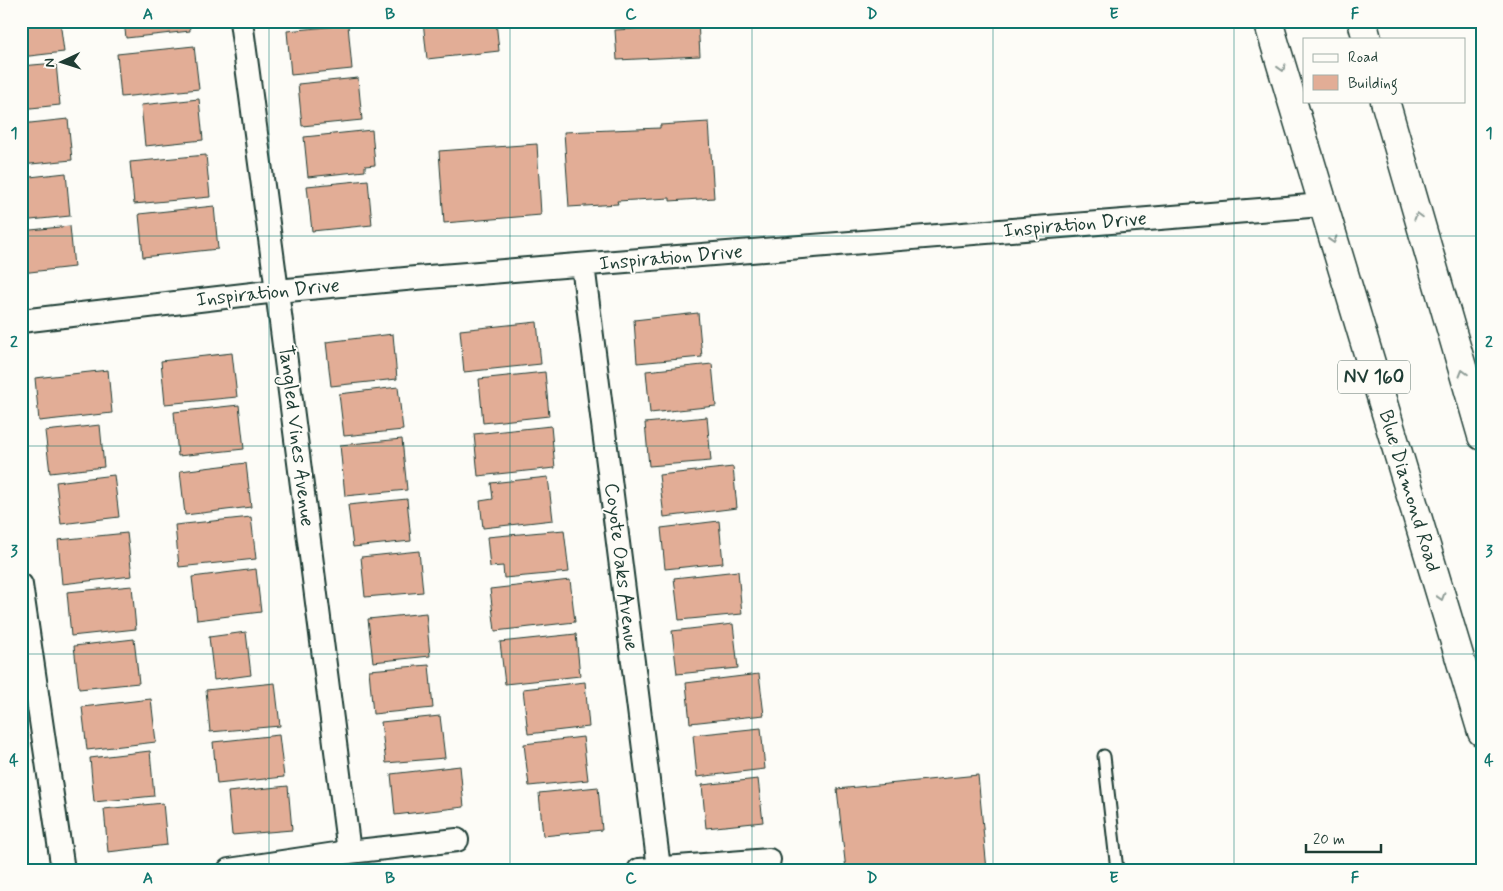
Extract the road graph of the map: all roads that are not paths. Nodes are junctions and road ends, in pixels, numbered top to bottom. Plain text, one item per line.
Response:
1 (241, 21) edge
2 (1268, 21) edge
3 (1362, 21) edge
4 (1367, 38) edge
5 (1385, 102) edge
6 (1322, 205) junction
7 (583, 265) junction
8 (278, 291) junction
9 (21, 321) edge
10 (1482, 436) edge
11 (21, 585) edge
12 (1482, 732) edge
13 (1104, 756) dead end
14 (457, 840) dead end
15 (349, 852) junction
16 (769, 860) dead end
17 (649, 869) edge
18 (63, 870) edge
19 (230, 870) edge
20 (1117, 870) edge

1 - 8 street, Tangled Vines Avenue
2 -> 6 highway, Blue Diamond Road / NV 160
3 - 4 highway
10 -> 5 highway
6 - 7 street, Inspiration Drive
6 -> 12 highway, Blue Diamond Road / NV 160
7 - 8 street, Inspiration Drive
7 - 17 street, Coyote Oaks Avenue
8 - 9 street, Inspiration Drive
8 - 15 street, Tangled Vines Avenue
11 - 18 street
13 - 20 lane
14 - 15 street
15 - 19 street
16 - 17 street

